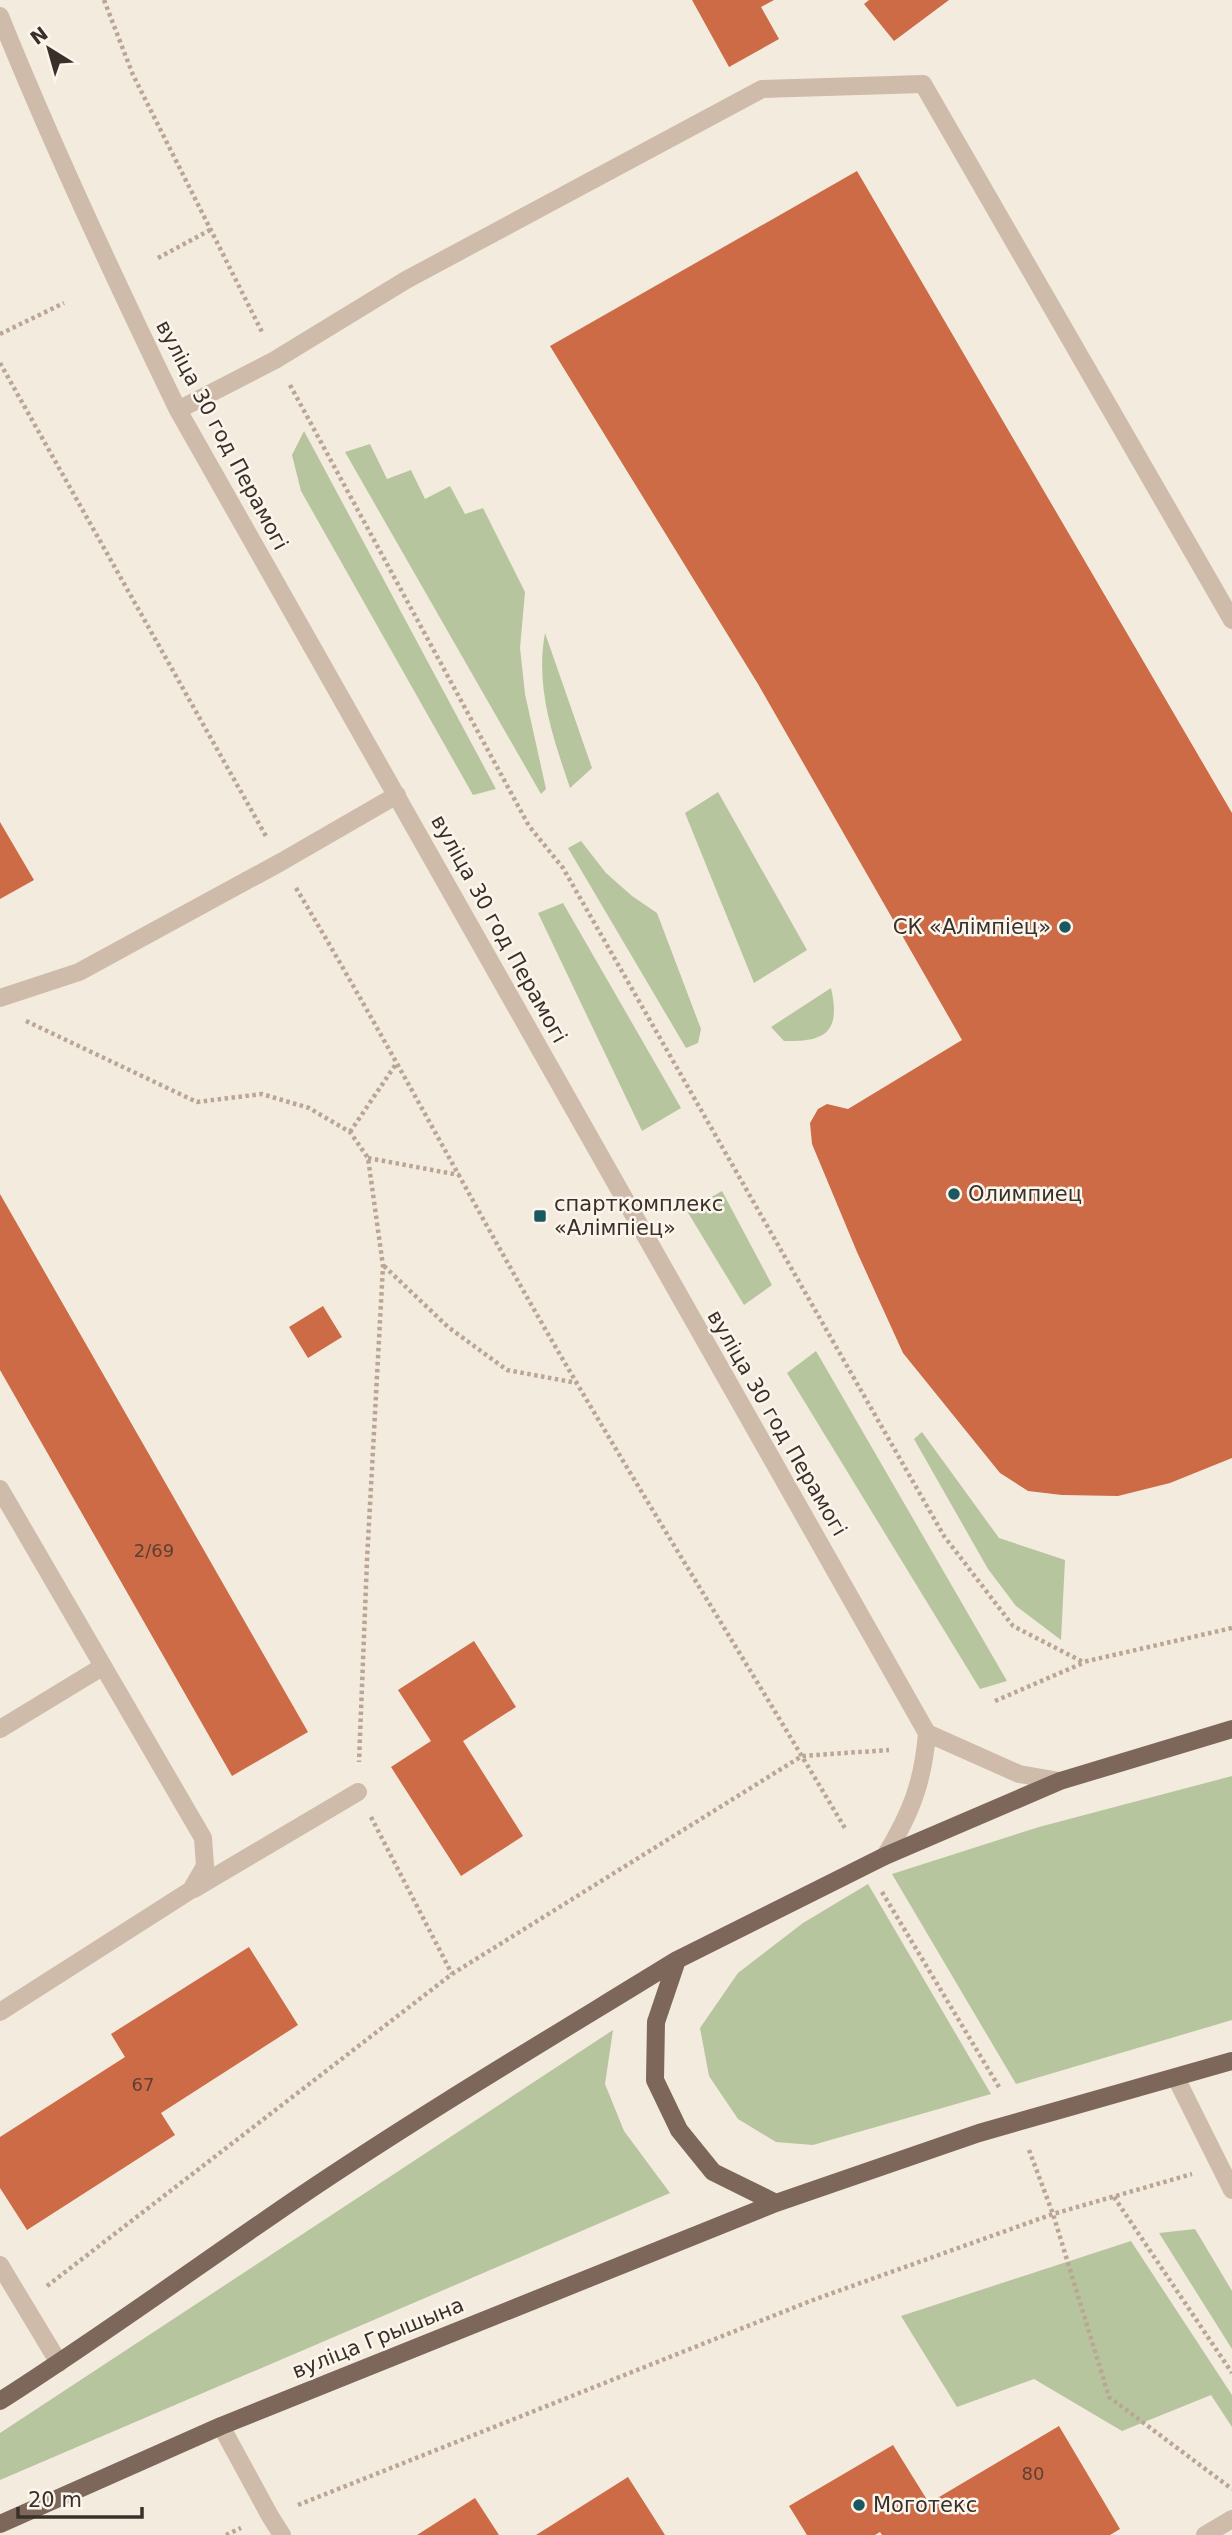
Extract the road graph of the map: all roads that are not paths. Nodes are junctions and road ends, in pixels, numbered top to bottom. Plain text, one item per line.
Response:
1 (0, 16) edge
2 (178, 410) junction
3 (1232, 620) edge
4 (397, 795) junction
5 (0, 998) edge
6 (0, 1489) edge
7 (102, 1667) junction
8 (0, 1729) edge
9 (1232, 1729) edge
10 (927, 1733) junction
11 (1060, 1781) junction
12 (358, 1792) road end
13 (885, 1856) junction
14 (191, 1891) junction
15 (677, 1960) junction
16 (0, 2012) edge
17 (1232, 2061) edge
18 (1177, 2078) junction
19 (1232, 2190) edge
20 (776, 2203) junction
21 (0, 2265) edge
22 (59, 2363) junction
23 (0, 2401) edge
24 (222, 2426) junction
25 (1232, 2519) edge
26 (0, 2524) edge
27 (282, 2535) edge
28 (1205, 2535) edge

1 - 2 street, вуліца 30 год Перамогі
2 - 3 street
2 - 4 street, вуліца 30 год Перамогі
4 - 5 street
4 - 10 street, вуліца 30 год Перамогі
6 - 7 street
7 - 8 street
7 - 14 street
9 - 11 main road
10 - 11 street
10 - 13 street
11 - 13 main road
12 - 14 street
13 - 15 main road
14 - 16 street
15 - 20 main road
15 - 22 main road
17 - 18 main road, вуліца Грышына
18 - 19 street
18 - 20 main road, вуліца Грышына
20 - 24 main road, вуліца Грышына
21 - 22 street
22 - 23 main road
24 - 26 main road, вуліца Грышына
24 - 27 street
25 - 28 street

